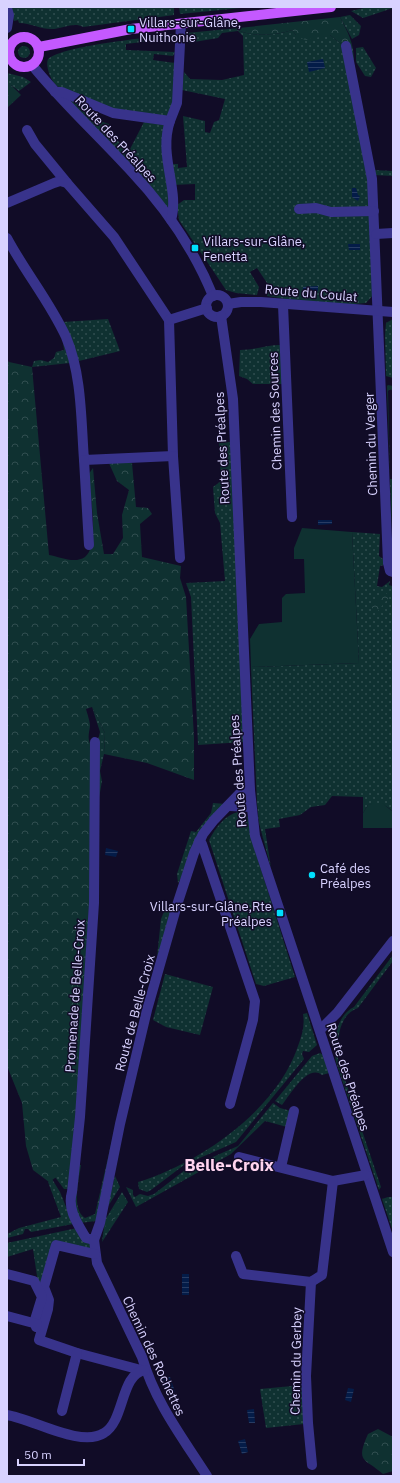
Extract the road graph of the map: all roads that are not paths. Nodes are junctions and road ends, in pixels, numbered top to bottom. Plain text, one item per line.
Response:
1 (331, 7) edge
2 (7, 8) edge
3 (181, 24) junction
4 (7, 28) edge
5 (346, 46) dead end
6 (39, 47) junction
7 (8, 56) edge
8 (32, 65) junction
9 (55, 92) junction
10 (170, 121) junction
11 (27, 130) dead end
12 (67, 182) junction
13 (7, 203) edge
14 (299, 209) dead end
15 (374, 212) junction
16 (171, 220) junction
17 (393, 233) edge
18 (376, 234) junction
19 (7, 238) edge
20 (213, 296) junction
21 (228, 304) junction
22 (284, 305) junction
23 (206, 308) junction
24 (378, 312) junction
25 (393, 312) edge
26 (221, 316) junction
27 (169, 320) junction
28 (172, 456) junction
29 (84, 460) junction
30 (292, 517) dead end
31 (89, 545) dead end
32 (180, 558) dead end
33 (393, 572) edge
34 (95, 742) dead end
35 (250, 790) junction
36 (231, 804) junction
37 (251, 807) junction
38 (199, 841) junction
39 (393, 940) edge
40 (320, 1030) junction
41 (230, 1104) dead end
42 (294, 1111) dead end
43 (239, 1157) dead end
44 (281, 1167) junction
45 (366, 1175) junction
46 (333, 1181) junction
47 (94, 1240) junction
48 (393, 1252) edge
49 (95, 1254) junction
50 (236, 1256) dead end
51 (7, 1274) edge
52 (311, 1282) junction
53 (7, 1316) edge
54 (34, 1323) junction
55 (39, 1340) junction
56 (77, 1353) junction
57 (143, 1370) junction
58 (62, 1411) dead end
59 (7, 1415) edge
60 (312, 1465) dead end
61 (207, 1476) edge

1 - 3 main road
2 - 4 street
3 - 6 main road
3 - 10 street
5 - 15 street, Chemin du Verger
6 - 7 main road
6 - 8 main road
7 - 8 main road
8 - 9 street, Route des Préalpes
9 - 10 street
9 - 16 street, Route des Préalpes
10 - 16 street
11 - 12 street
12 - 13 street
12 - 27 street
14 - 15 street
15 - 18 street, Chemin du Verger
16 - 20 street, Route des Préalpes
17 - 18 street
18 - 24 street, Chemin du Verger
19 - 29 street
20 - 21 street
20 - 23 street
21 - 22 street, Route du Coulat
21 - 26 street
22 - 24 street, Route du Coulat
22 - 30 street, Chemin des Sources
23 - 26 street
23 - 27 street
24 - 25 street, Route du Coulat
24 - 33 street, Chemin du Verger
26 - 35 street, Route des Préalpes
27 - 28 street
28 - 29 street
28 - 32 street
29 - 31 street
34 - 47 street, Promenade de Belle-Croix
35 - 36 street, Route de Belle-Croix
35 - 37 street, Route des Préalpes
36 - 37 street
36 - 38 street, Route de Belle-Croix
37 - 40 street, Route des Préalpes
38 - 41 street
38 - 47 street, Route de Belle-Croix
39 - 40 street
40 - 45 street, Route des Préalpes
42 - 44 street
43 - 44 street
44 - 46 street
45 - 46 street
45 - 48 street, Route des Préalpes
46 - 52 street
47 - 49 street, Chemin des Rochettes
49 - 55 street
49 - 57 street, Chemin des Rochettes
50 - 52 street
51 - 54 street
52 - 60 street, Chemin du Gerbey
53 - 54 street
54 - 55 street
55 - 56 street
56 - 57 street
56 - 58 street
57 - 59 street
57 - 61 street, Chemin des Rochettes

